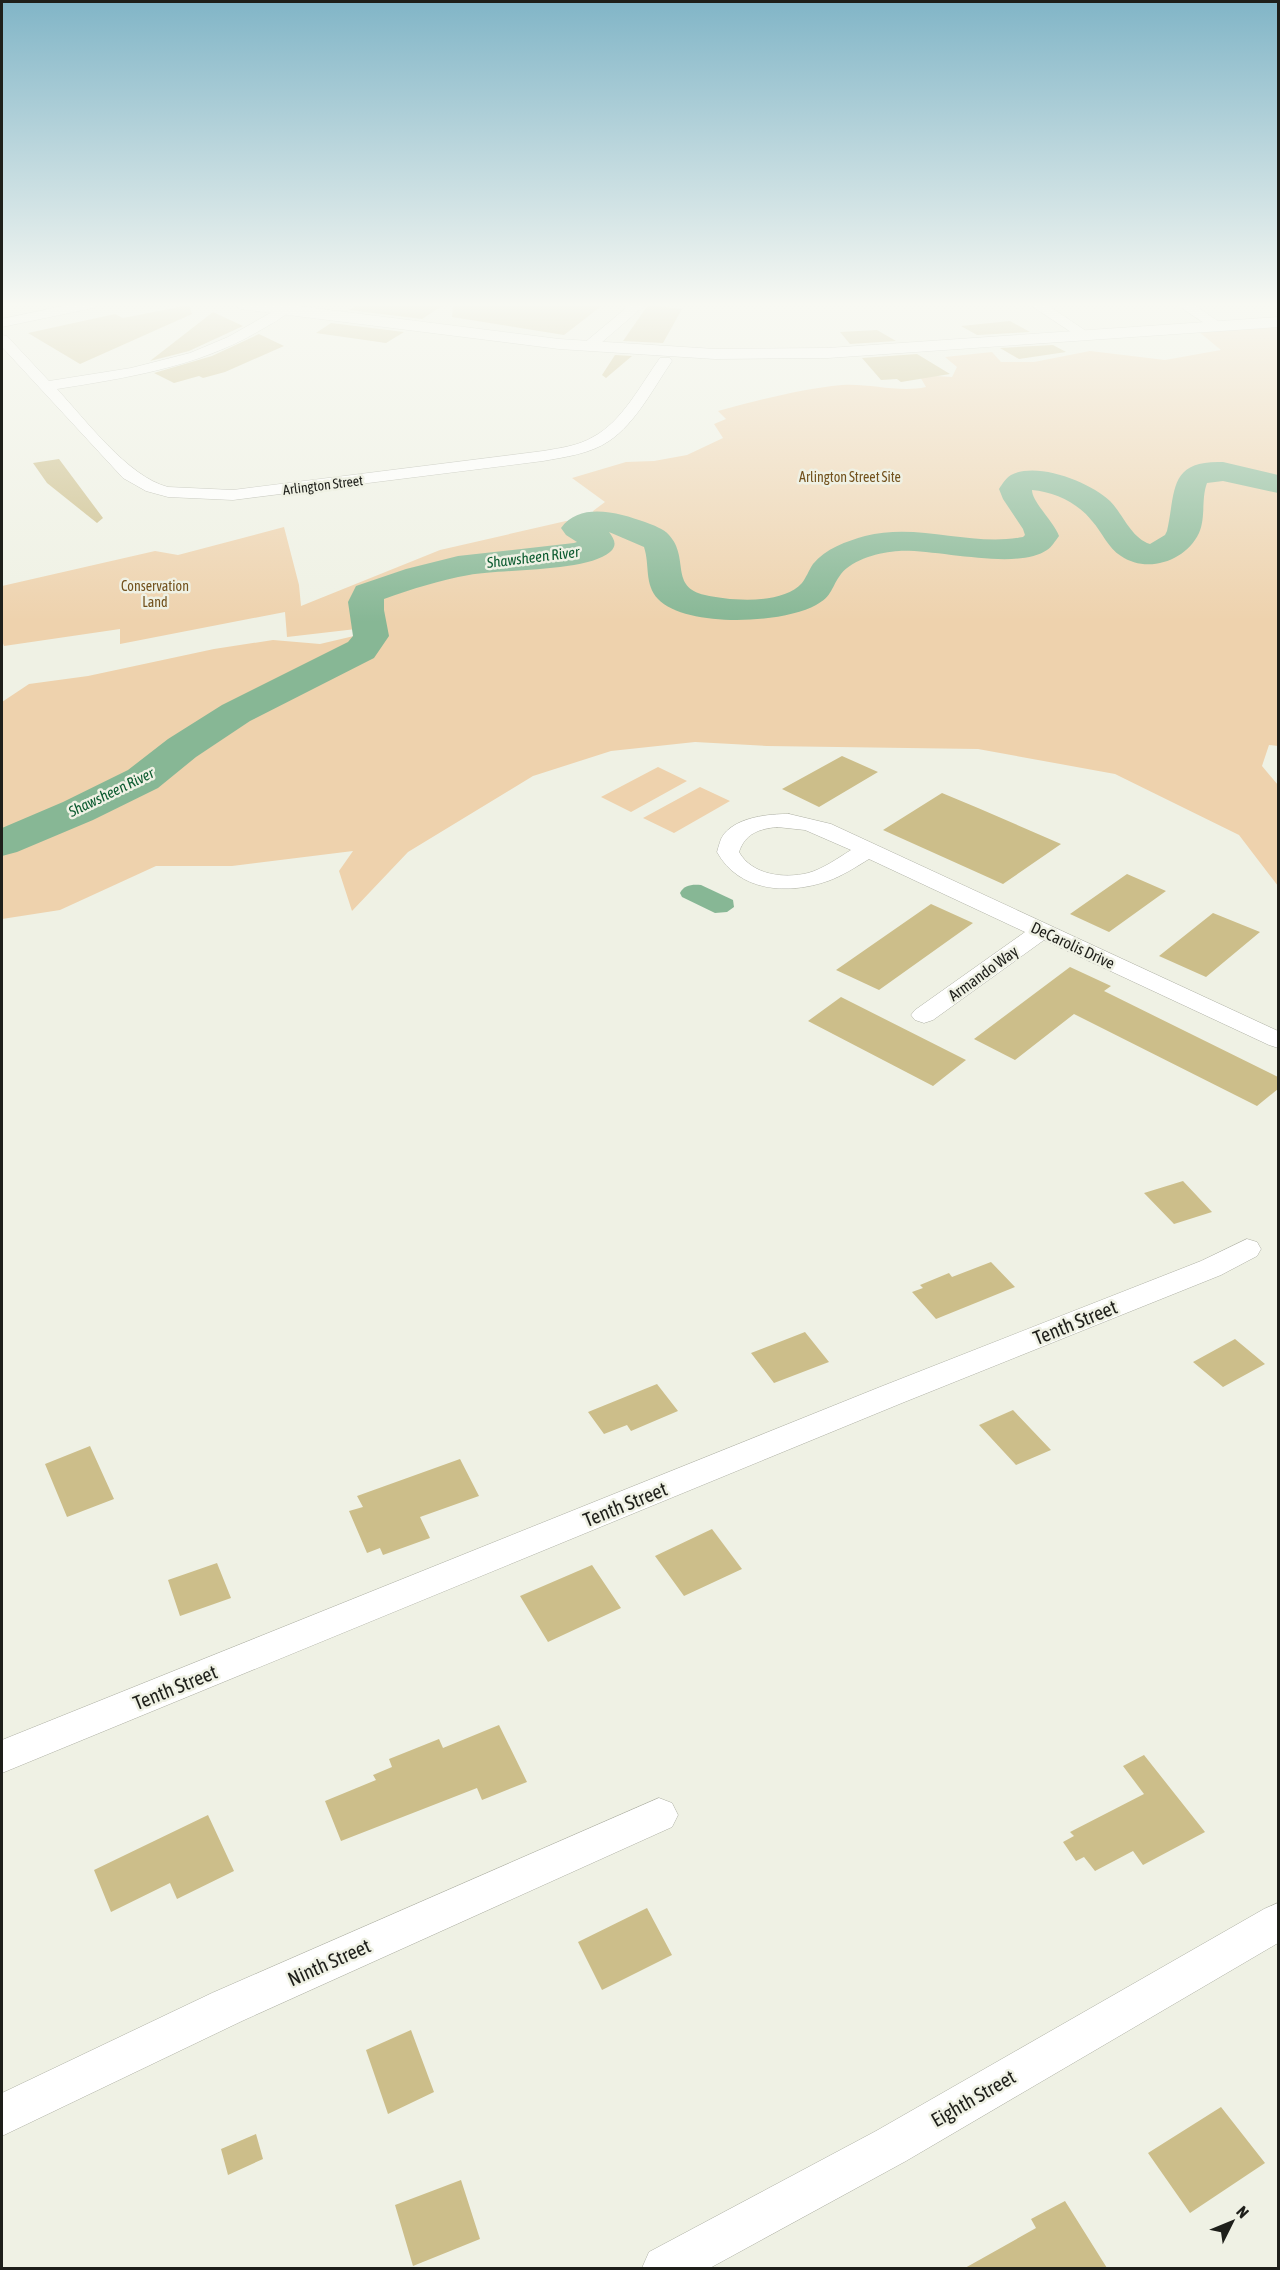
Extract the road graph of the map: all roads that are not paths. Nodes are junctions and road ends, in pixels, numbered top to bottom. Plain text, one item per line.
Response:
1 (68, 410) edge
2 (628, 410) edge
3 (867, 850) junction
4 (1042, 931) junction
5 (924, 1015) dead end
6 (1278, 1040) edge
7 (1247, 1249) dead end
8 (2, 1757) edge
9 (659, 1815) dead end
10 (1278, 1922) edge
11 (2, 2115) edge
12 (665, 2268) edge

1 - 2 street, Arlington Street
3 - 3 street, DeCarolis Drive
3 - 4 street, DeCarolis Drive
4 - 5 street, Armando Way
4 - 6 street, DeCarolis Drive
7 - 8 street, Tenth Street
9 - 11 street, Ninth Street
10 - 12 street, Eighth Street

